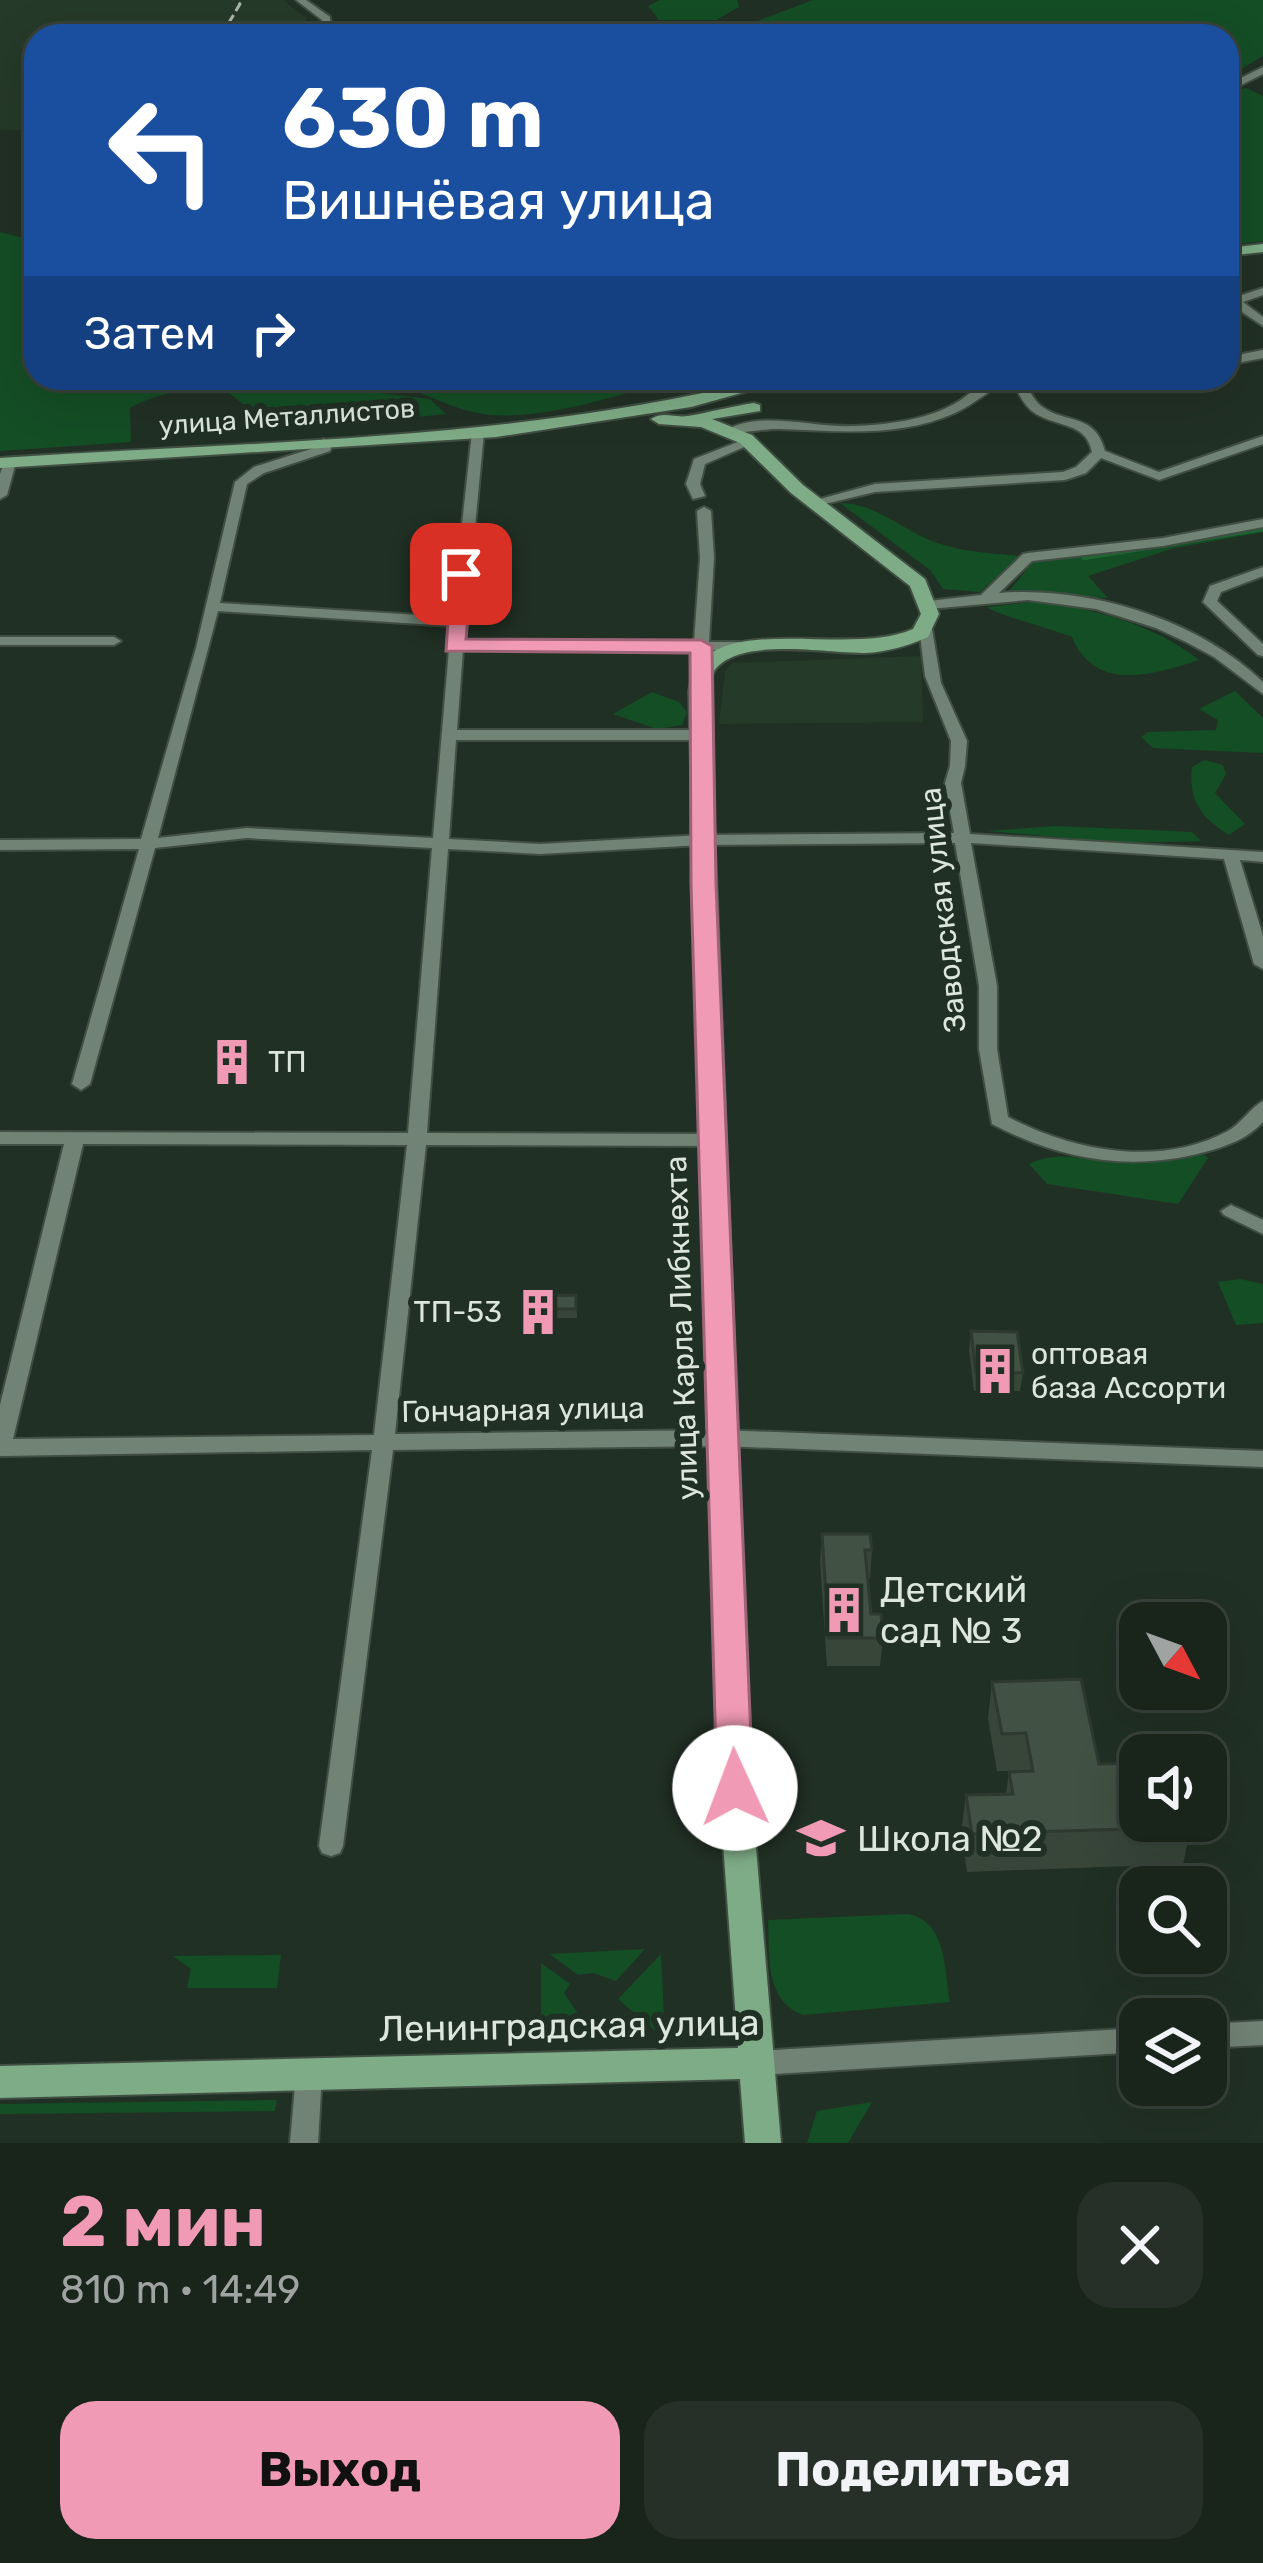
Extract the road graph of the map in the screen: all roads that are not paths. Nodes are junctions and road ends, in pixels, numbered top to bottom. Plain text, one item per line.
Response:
1 (300, 0) edge
2 (327, 24) edge
3 (744, 390) edge
4 (780, 390) edge
5 (980, 390) edge
6 (1024, 390) edge
7 (732, 393) junction
8 (659, 419) junction
9 (549, 425) junction
10 (750, 428) junction
11 (478, 432) junction
12 (1263, 440) edge
13 (327, 442) junction
14 (1099, 453) junction
15 (5, 463) edge
16 (0, 495) edge
17 (816, 502) junction
18 (1263, 524) edge
19 (1263, 571) edge
20 (983, 601) junction
21 (214, 607) junction
22 (928, 615) junction
23 (456, 622) junction
24 (113, 640) dead end
25 (0, 641) edge
26 (454, 646) junction
27 (701, 646) junction
28 (748, 646) junction
29 (1263, 652) edge
30 (1257, 672) edge
31 (701, 675) junction
32 (1263, 691) edge
33 (448, 735) junction
34 (700, 735) junction
35 (962, 838) junction
36 (703, 840) junction
37 (146, 844) junction
38 (438, 844) junction
39 (0, 845) edge
40 (1231, 856) junction
41 (1263, 857) edge
42 (1263, 964) edge
43 (81, 1084) dead end
44 (1261, 1112) edge
45 (0, 1138) edge
46 (75, 1138) junction
47 (712, 1140) junction
48 (417, 1141) junction
49 (1231, 1211) dead end
50 (1263, 1228) edge
51 (721, 1438) junction
52 (384, 1441) junction
53 (0, 1447) edge
54 (1263, 1459) edge
55 (331, 1846) dead end
56 (1263, 2033) edge
57 (1227, 2035) edge
58 (1119, 2041) edge
59 (759, 2063) junction
60 (309, 2074) junction
61 (0, 2082) edge
62 (304, 2143) edge
63 (763, 2143) edge

1 - 2 street
3 - 7 main road, улица Металлистов
4 - 10 main road
5 - 10 street
6 - 14 street
7 - 9 main road, улица Металлистов
7 - 10 main road
8 - 9 main road
8 - 10 main road
8 - 10 main road
9 - 11 main road, улица Металлистов
10 - 17 main road
10 - 27 street, улица Карла Либкнехта
11 - 13 main road, улица Металлистов
11 - 23 street
12 - 14 street
13 - 15 main road, улица Металлистов
13 - 21 street
14 - 17 street
15 - 16 street
17 - 22 main road
18 - 20 street
19 - 29 street
20 - 22 street
20 - 30 street
21 - 23 street
21 - 37 street
22 - 28 main road
22 - 35 street, Заводская улица
23 - 26 street
24 - 25 street
26 - 27 street
26 - 33 street
27 - 28 street
27 - 31 street, улица Карла Либкнехта
28 - 31 main road
30 - 32 street
31 - 34 main road, улица Карла Либкнехта
33 - 34 street
33 - 38 street
34 - 36 main road, улица Карла Либкнехта
35 - 36 street
35 - 40 street
35 - 44 street, Заводская улица
36 - 38 street
36 - 47 main road, улица Карла Либкнехта
37 - 38 street
37 - 39 street
37 - 43 street
38 - 48 street
40 - 41 street
40 - 42 street
45 - 46 street
46 - 48 street
46 - 53 street
47 - 48 street
47 - 51 main road, улица Карла Либкнехта
48 - 52 street
49 - 50 street
51 - 52 street, Гончарная улица
51 - 54 street, Гончарная улица
51 - 59 main road, улица Карла Либкнехта
52 - 53 street, Гончарная улица
52 - 55 street
56 - 57 street
58 - 59 street, Ленинградская улица
59 - 60 main road, Ленинградская улица
59 - 63 main road, улица Карла Либкнехта
60 - 61 main road, Ленинградская улица
60 - 62 street

